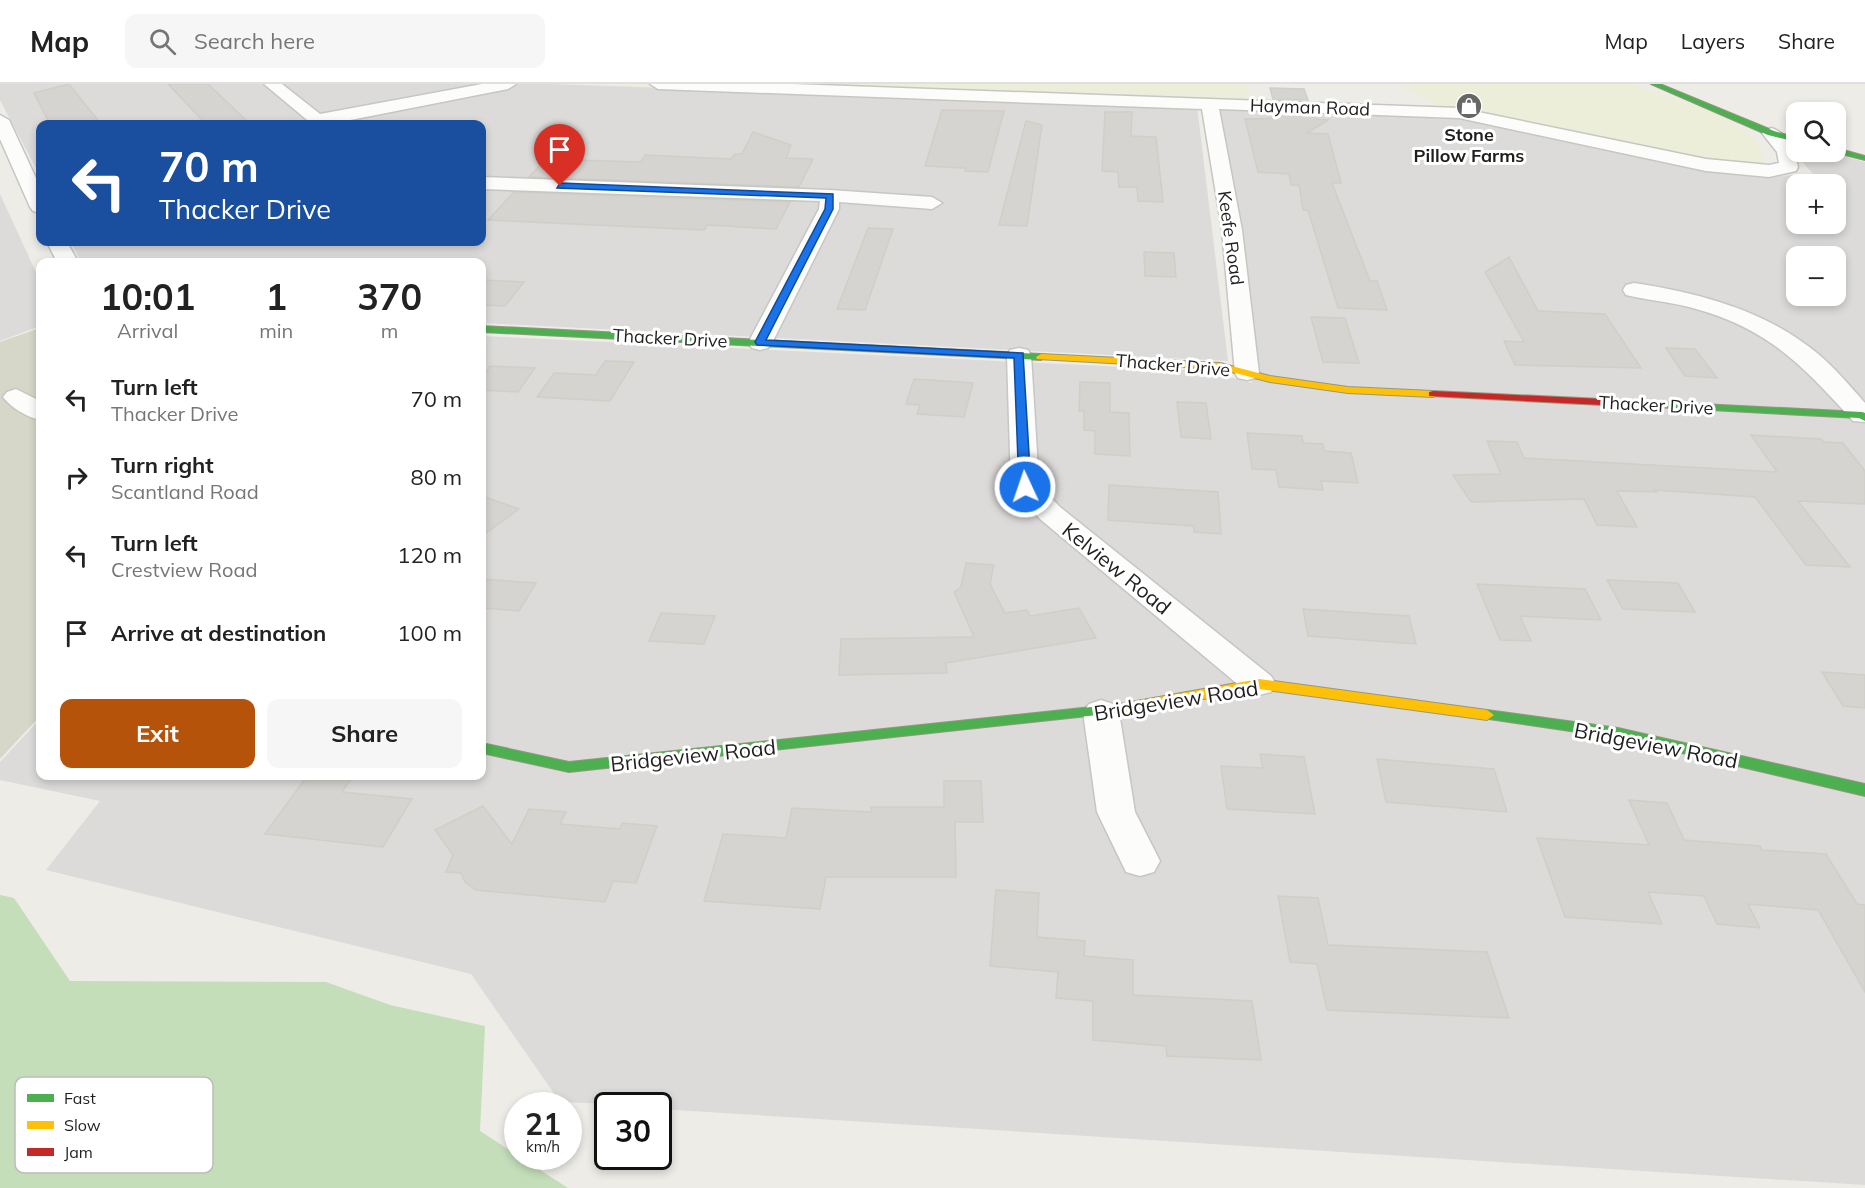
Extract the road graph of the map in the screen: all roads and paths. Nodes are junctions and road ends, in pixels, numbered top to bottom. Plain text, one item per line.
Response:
1 (272, 84) edge
2 (508, 84) edge
3 (658, 84) edge
4 (1654, 84) edge
5 (1211, 103) junction
6 (0, 120) edge
7 (317, 120) edge
8 (329, 120) edge
9 (1771, 133) junction
10 (1786, 137) edge
11 (7, 151) edge
12 (1846, 153) edge
13 (1865, 158) edge
14 (486, 183) edge
15 (830, 196) junction
16 (36, 200) edge
17 (932, 203) dead end
18 (1634, 290) dead end
19 (486, 329) edge
20 (760, 342) junction
21 (1019, 355) junction
22 (1247, 373) junction
23 (16, 398) dead end
24 (36, 410) edge
25 (1864, 416) edge
26 (1259, 684) junction
27 (1101, 712) junction
28 (486, 749) edge
29 (1865, 790) edge
30 (1140, 861) dead end

1 - 7 street
2 - 8 street
3 - 5 street, Hayman Road
4 - 9 street
5 - 9 street, Hayman Road
5 - 22 street, Keefe Road
6 - 11 street
9 - 10 street
11 - 16 street
12 - 13 street
14 - 15 street
15 - 17 street
15 - 20 street
18 - 25 street
19 - 20 street, Thacker Drive
20 - 21 street, Thacker Drive
21 - 22 street, Thacker Drive
21 - 26 street, Kelview Road
22 - 25 street, Thacker Drive
23 - 24 street
26 - 27 street, Bridgeview Road
26 - 29 street, Bridgeview Road
27 - 28 street, Bridgeview Road
27 - 30 street

